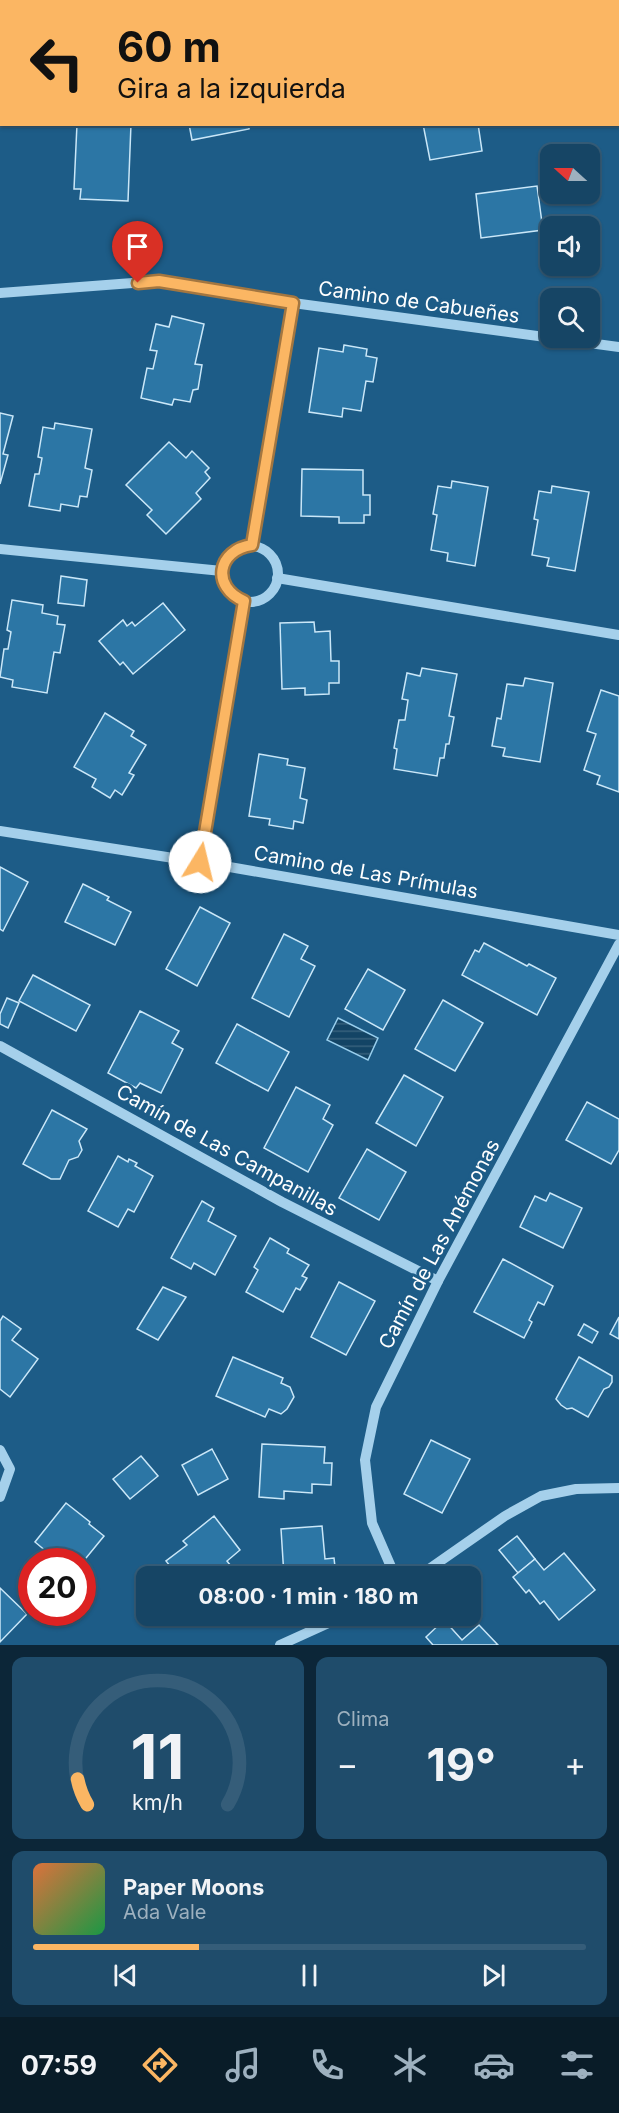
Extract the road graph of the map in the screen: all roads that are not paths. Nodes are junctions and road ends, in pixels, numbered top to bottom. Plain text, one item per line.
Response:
1 (0, 293) edge
2 (293, 303) junction
3 (619, 347) edge
4 (252, 545) junction
5 (0, 549) edge
6 (222, 571) junction
7 (278, 578) junction
8 (244, 601) junction
9 (619, 635) edge
10 (0, 831) edge
11 (200, 862) junction
12 (619, 934) edge
13 (619, 944) edge
14 (0, 1046) edge
15 (438, 1281) junction
16 (0, 1450) edge
17 (619, 1488) edge
18 (0, 1497) edge
19 (392, 1566) edge
20 (433, 1566) edge
21 (322, 1626) edge
22 (280, 1645) edge

1 - 2 street, Camino de Cabueñes
2 - 3 street, Camino de Cabueñes
2 - 4 street
4 - 6 street
4 - 7 street
5 - 6 street
6 - 8 street
7 - 8 street
7 - 9 street
8 - 11 street
10 - 11 street, Camino de Las Prímulas
11 - 12 street, Camino de Las Prímulas
13 - 15 street, Camín de Las Anémonas
14 - 15 street, Camín de Las Campanillas
15 - 19 street, Camín de Las Anémonas
16 - 18 street
17 - 20 street
21 - 22 street

